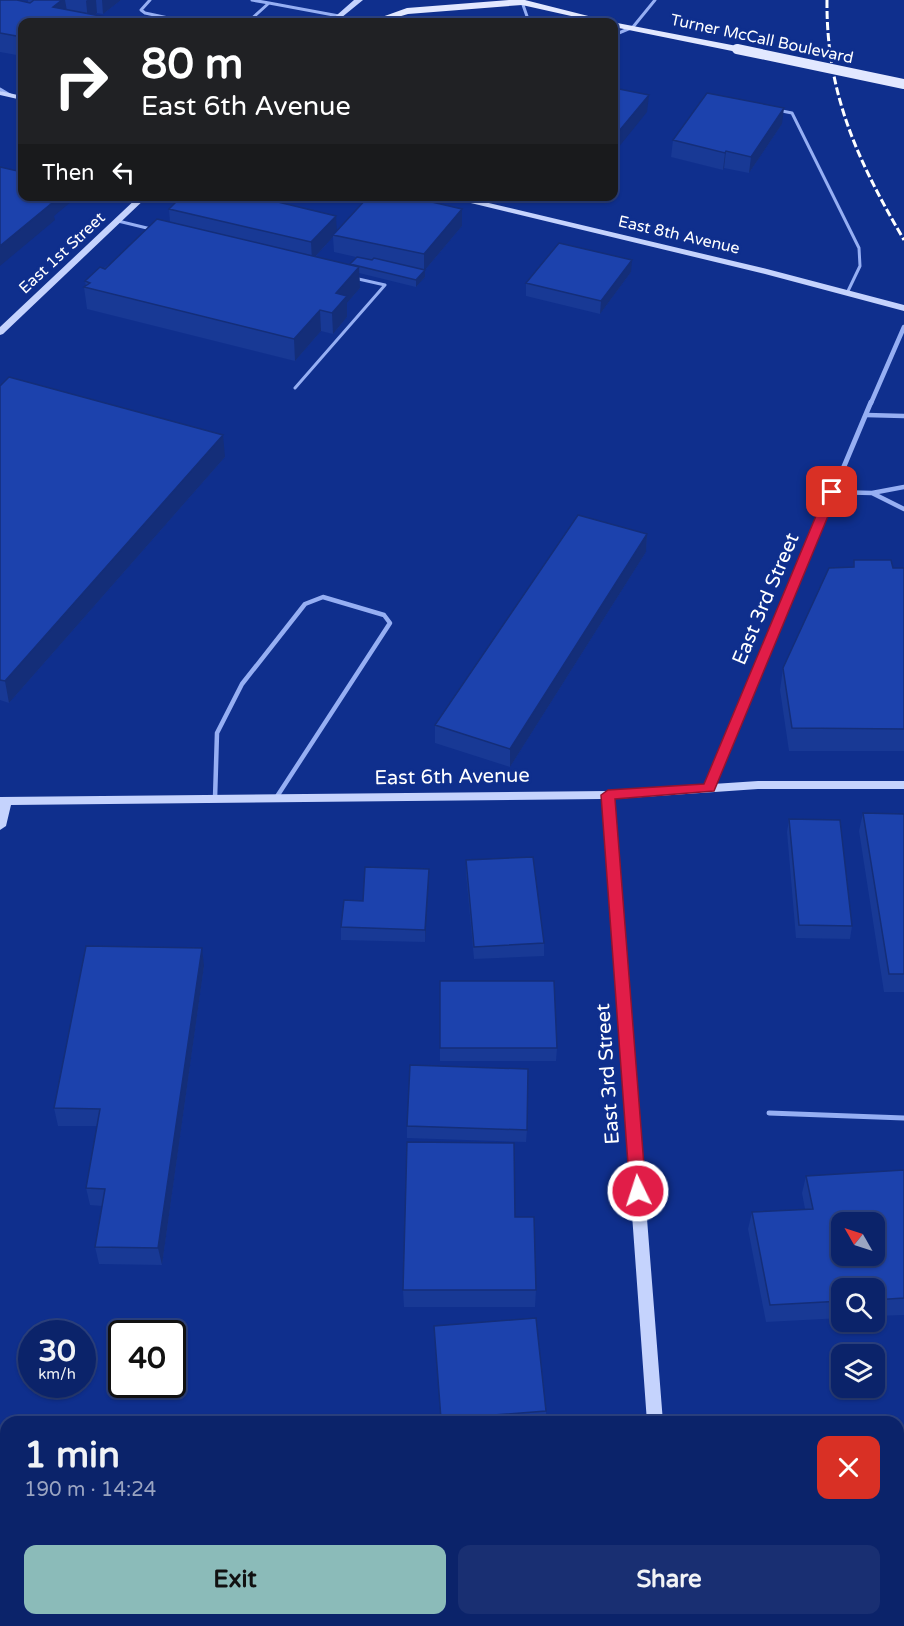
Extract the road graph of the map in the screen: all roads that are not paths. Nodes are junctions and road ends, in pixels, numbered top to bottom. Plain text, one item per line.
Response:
1 (150, 0) edge
2 (252, 0) edge
3 (359, 0) edge
4 (655, 0) edge
5 (517, 1) edge
6 (269, 3) junction
7 (339, 16) junction
8 (169, 18) edge
9 (252, 18) edge
10 (337, 18) edge
11 (385, 18) edge
12 (527, 18) edge
13 (591, 18) edge
14 (618, 25) edge
15 (633, 27) junction
16 (618, 33) edge
17 (904, 84) edge
18 (0, 91) edge
19 (18, 97) edge
20 (772, 108) edge
21 (139, 201) edge
22 (468, 201) edge
23 (118, 221) junction
24 (153, 230) edge
25 (350, 277) edge
26 (848, 291) junction
27 (904, 308) edge
28 (904, 327) edge
29 (0, 332) edge
30 (295, 388) dead end
31 (866, 415) junction
32 (904, 416) edge
33 (904, 487) edge
34 (832, 492) junction
35 (872, 493) junction
36 (904, 509) edge
37 (904, 784) edge
38 (709, 788) junction
39 (608, 795) junction
40 (276, 798) junction
41 (215, 799) junction
42 (3, 801) edge
43 (0, 826) edge
44 (769, 1113) dead end
45 (904, 1118) edge
46 (656, 1416) edge

1 - 8 lane
2 - 6 lane
3 - 7 street
4 - 15 lane
5 - 11 main road
5 - 12 lane
5 - 13 main road
6 - 7 lane
6 - 9 lane
7 - 10 street
14 - 15 main road, Turner McCall Boulevard
15 - 16 lane
15 - 17 main road, Turner McCall Boulevard, bridge
18 - 19 street
20 - 26 lane
21 - 23 street, East 1st Street
22 - 26 street, East 8th Avenue
23 - 24 lane
23 - 29 street, East 1st Street
25 - 30 lane
26 - 27 street, East 8th Avenue
28 - 31 street, East 3rd Street
31 - 32 lane
31 - 34 street, East 3rd Street
33 - 35 lane
34 - 35 lane
34 - 38 street, East 3rd Street
35 - 36 lane
37 - 38 street, East 6th Avenue
38 - 39 street, East 6th Avenue
39 - 40 street, East 6th Avenue
39 - 46 street, East 3rd Street
40 - 41 street, East 6th Avenue
40 - 41 lane
41 - 42 street, East 6th Avenue
42 - 43 street
44 - 45 lane

